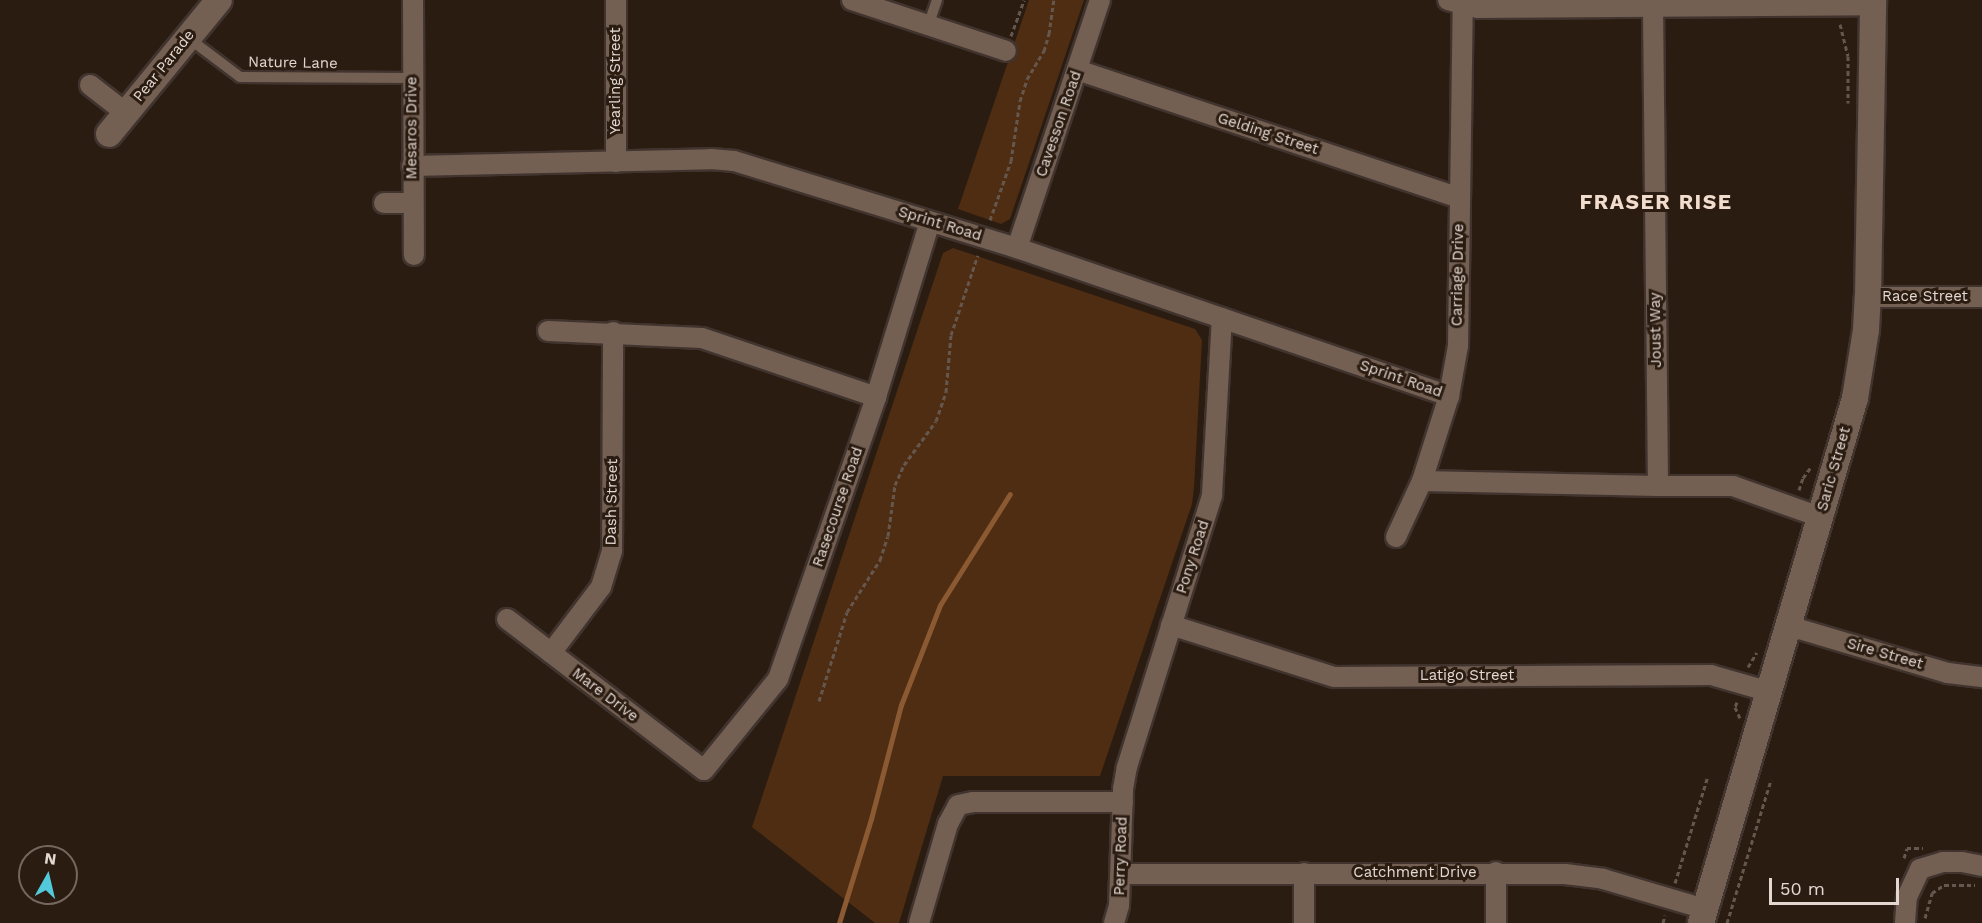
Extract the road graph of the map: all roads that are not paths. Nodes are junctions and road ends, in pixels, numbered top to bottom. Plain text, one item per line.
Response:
1 (219, 0) edge
2 (413, 0) edge
3 (616, 0) edge
4 (852, 0) edge
5 (938, 0) edge
6 (1100, 0) edge
7 (1455, 2) edge
8 (1873, 3) edge
9 (1653, 7) junction
10 (928, 26) junction
11 (187, 36) junction
12 (1006, 51) road end
13 (1077, 70) junction
14 (412, 78) junction
15 (90, 85) dead end
16 (126, 113) junction
17 (110, 134) dead end
18 (616, 162) junction
19 (412, 166) junction
20 (1459, 198) junction
21 (413, 202) junction
22 (384, 203) dead end
23 (930, 222) junction
24 (1017, 248) junction
25 (414, 255) dead end
26 (1868, 297) junction
27 (1982, 297) edge
28 (1222, 318) junction
29 (548, 331) dead end
30 (613, 332) junction
31 (1449, 396) junction
32 (876, 397) junction
33 (1422, 481) junction
34 (1658, 486) junction
35 (1820, 517) junction
36 (1396, 537) dead end
37 (507, 619) dead end
38 (1171, 625) junction
39 (1789, 626) junction
40 (550, 653) junction
41 (1982, 677) edge
42 (1770, 692) junction
43 (704, 770) joint
44 (1123, 795) junction
45 (1982, 866) edge
46 (1496, 872) junction
47 (1304, 873) junction
48 (1121, 874) junction
49 (1703, 916) edge
50 (919, 923) edge
51 (1114, 923) edge
52 (1304, 923) edge
53 (1496, 923) edge
54 (1905, 923) edge

1 - 11 street, Pear Parade
2 - 14 street, Mesaros Drive
3 - 18 street, Yearling Street
4 - 10 street
5 - 10 lane
6 - 13 street, Cavesson Road
7 - 9 street
7 - 20 street, Carriage Drive
8 - 9 street
8 - 26 street, Saric Street
9 - 34 street, Joust Way
10 - 12 street
11 - 14 lane, Nature Lane
11 - 16 street, Pear Parade
13 - 20 street, Gelding Street
13 - 24 street, Cavesson Road
14 - 19 street, Mesaros Drive
15 - 16 street
16 - 17 street, Pear Parade
18 - 19 street, Sprint Road
18 - 23 street, Sprint Road
19 - 21 street, Mesaros Drive
20 - 31 street, Carriage Drive
21 - 22 street
21 - 25 street, Mesaros Drive
23 - 24 street, Sprint Road
23 - 32 street, Rasecourse Road
24 - 28 street, Sprint Road
26 - 27 street, Race Street
26 - 35 street, Saric Street
28 - 31 street, Sprint Road
28 - 38 street, Pony Road
29 - 30 street
30 - 32 street
30 - 40 street, Dash Street
31 - 33 street, Carriage Drive
32 - 43 street, Rasecourse Road
33 - 34 street
33 - 36 street, Carriage Drive
34 - 35 street
35 - 39 street, Saric Street
37 - 40 street, Mare Drive
38 - 42 street, Latigo Street
38 - 44 street, Pony Road
39 - 41 street, Sire Street
39 - 42 street, Saric Street
40 - 43 street, Mare Drive
42 - 49 street, Saric Street
44 - 48 street, Perry Road
44 - 50 street
45 - 54 street
46 - 47 street, Catchment Drive
46 - 49 street, Catchment Drive
46 - 53 street
47 - 48 street, Catchment Drive
47 - 52 street
48 - 51 street, Perry Road

